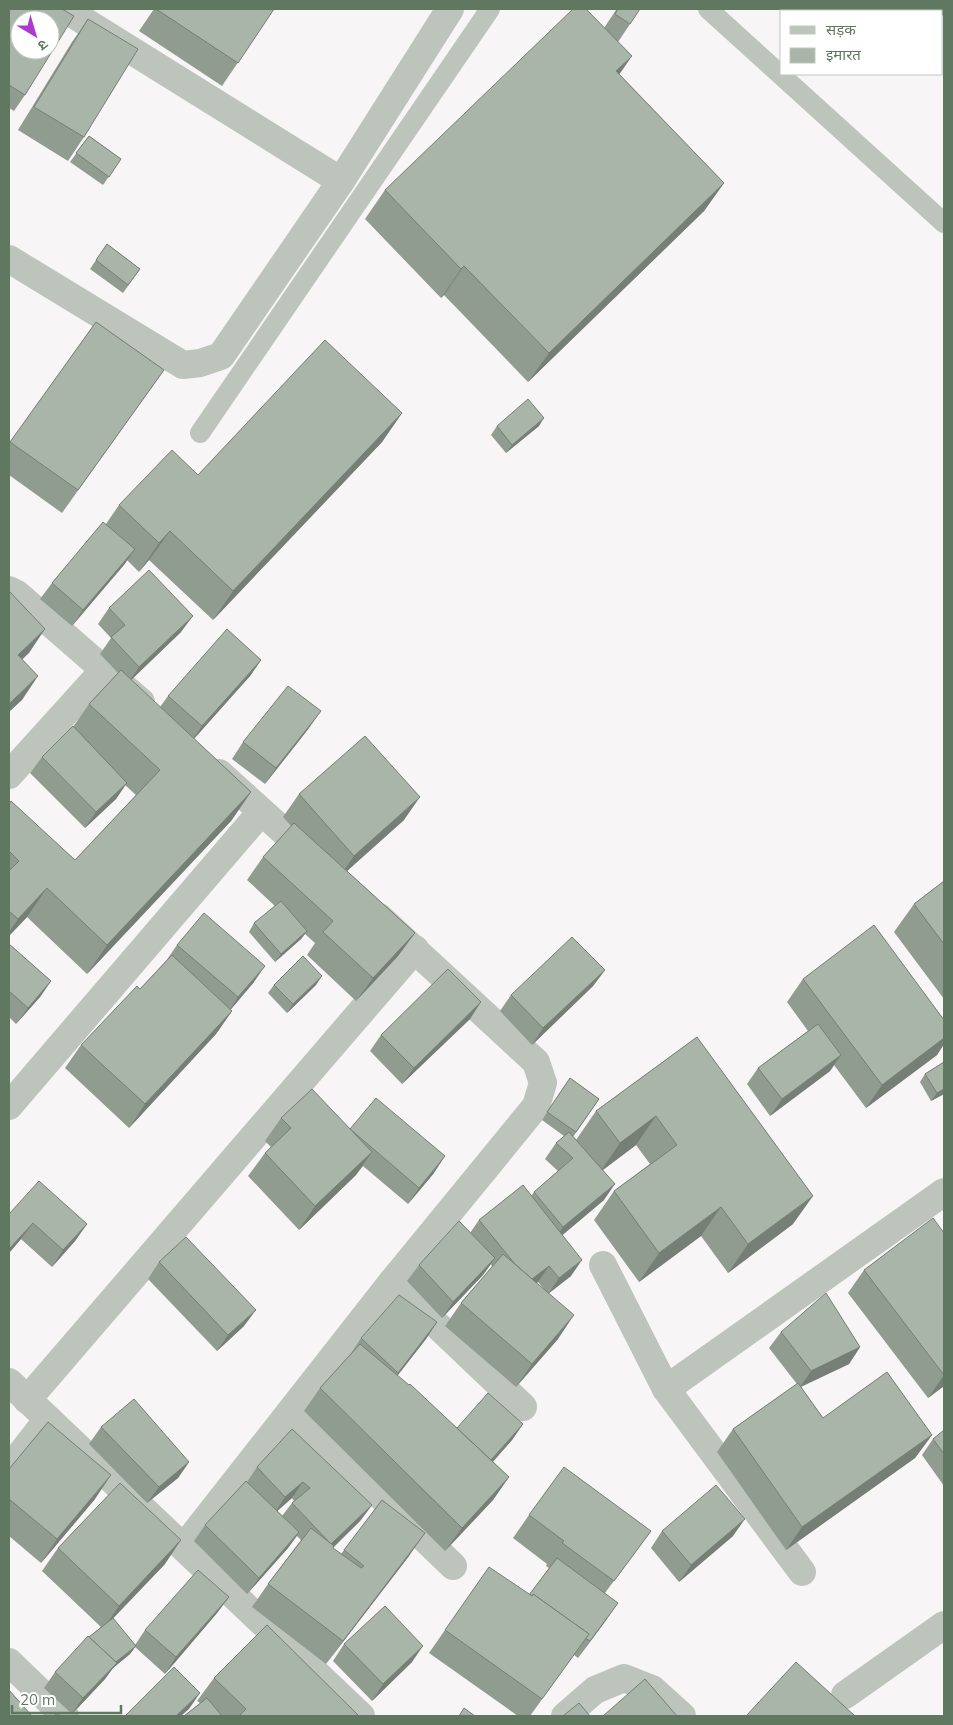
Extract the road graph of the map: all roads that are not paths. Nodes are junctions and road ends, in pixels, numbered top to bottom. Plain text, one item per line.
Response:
1 (65, 9) edge
2 (450, 9) edge
3 (490, 9) edge
4 (708, 9) edge
5 (780, 74) edge
6 (781, 75) edge
7 (341, 181) junction
8 (944, 223) edge
9 (9, 259) edge
10 (200, 433) dead end
11 (9, 590) edge
12 (105, 669) junction
13 (162, 721) edge
14 (197, 753) edge
15 (9, 775) edge
16 (262, 812) junction
17 (327, 871) edge
18 (364, 903) edge
19 (415, 949) junction
20 (9, 1106) edge
21 (944, 1192) edge
22 (603, 1265) dead end
23 (392, 1282) junction
24 (666, 1389) junction
25 (18, 1391) edge
26 (523, 1407) dead end
27 (292, 1410) junction
28 (48, 1419) junction
29 (9, 1469) edge
30 (184, 1547) junction
31 (453, 1566) dead end
32 (802, 1572) dead end
33 (944, 1625) edge
34 (9, 1662) edge
35 (845, 1695) dead end
36 (65, 1716) edge
37 (361, 1716) edge
38 (565, 1716) edge
39 (682, 1716) edge

1 - 7 street
2 - 7 street
3 - 10 lane
4 - 5 lane
6 - 8 lane
7 - 9 street
11 - 12 street
12 - 13 street
12 - 15 street
14 - 16 street
16 - 17 street
16 - 20 street
18 - 19 street
19 - 23 street
19 - 25 street
21 - 24 street
22 - 24 street
23 - 26 street
23 - 27 street
24 - 32 street
25 - 28 street
27 - 30 street
27 - 31 street
28 - 29 street
28 - 30 street
30 - 37 street
33 - 35 street
34 - 36 street
38 - 39 street

